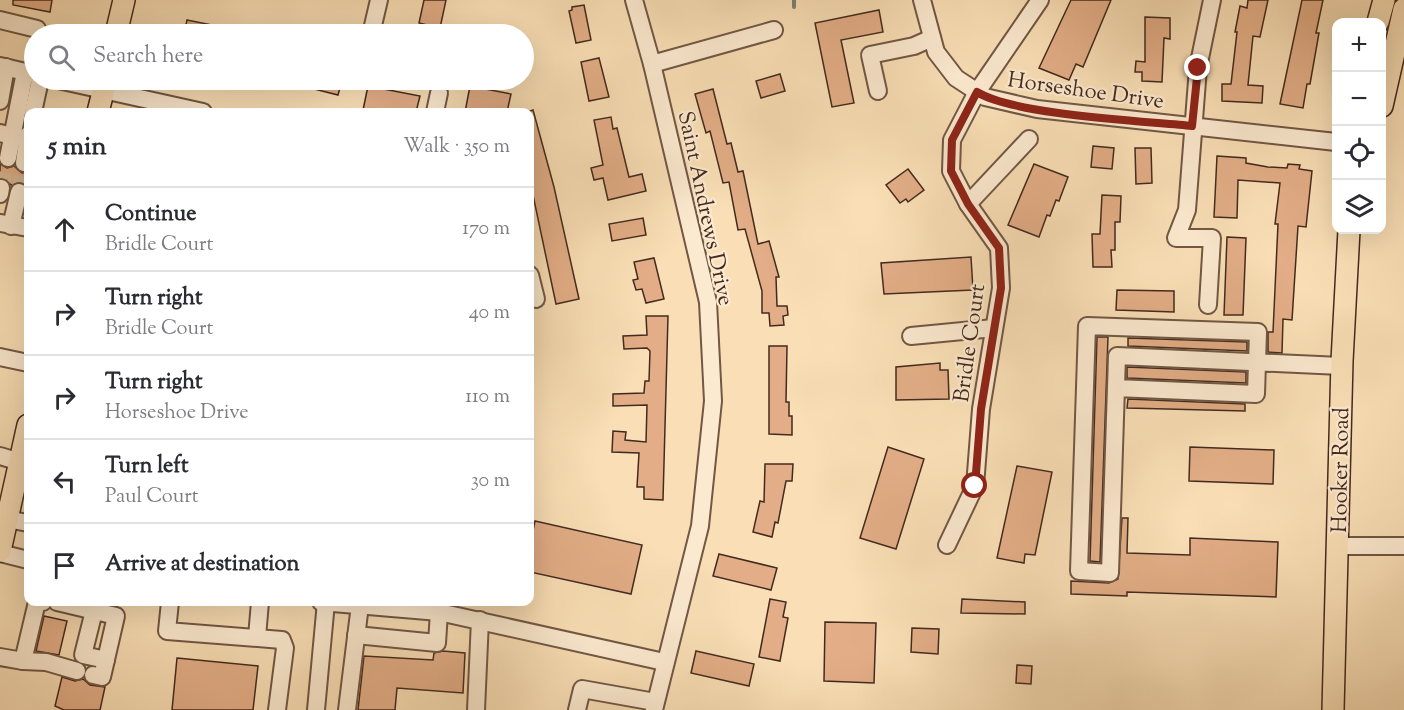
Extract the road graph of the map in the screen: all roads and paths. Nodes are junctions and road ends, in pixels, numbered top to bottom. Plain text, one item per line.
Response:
1 (124, 0) edge
2 (379, 0) edge
3 (634, 0) edge
4 (922, 0) edge
5 (1212, 0) edge
6 (1384, 0) edge
7 (1033, 4) edge
8 (1404, 9) edge
9 (1379, 18) edge
10 (0, 20) edge
11 (118, 24) edge
12 (373, 24) edge
13 (24, 26) edge
14 (774, 30) dead end
15 (932, 38) junction
16 (652, 64) junction
17 (3, 67) edge
18 (24, 72) edge
19 (1386, 88) edge
20 (27, 90) edge
21 (38, 90) edge
22 (104, 90) edge
23 (123, 90) edge
24 (878, 91) dead end
25 (977, 92) junction
26 (440, 93) dead end
27 (0, 101) edge
28 (34, 108) edge
29 (99, 108) edge
30 (188, 108) edge
31 (436, 108) edge
32 (1192, 126) junction
33 (19, 137) edge
34 (1029, 139) dead end
35 (1332, 142) edge
36 (16, 160) tunnel mouth
37 (19, 192) tunnel mouth
38 (968, 204) junction
39 (5, 224) edge
40 (24, 227) edge
41 (1349, 234) edge
42 (534, 291) edge
43 (536, 299) dead end
44 (1208, 305) dead end
45 (1118, 327) junction
46 (994, 328) junction
47 (911, 336) dead end
48 (1117, 356) junction
49 (0, 357) edge
50 (24, 362) edge
51 (1258, 362) junction
52 (1341, 366) junction
53 (1116, 388) junction
54 (24, 433) edge
55 (10, 459) edge
56 (7, 490) edge
57 (5, 520) edge
58 (24, 522) edge
59 (947, 545) dead end
60 (1338, 546) junction
61 (1404, 546) edge
62 (0, 552) edge
63 (24, 559) edge
64 (36, 606) edge
65 (76, 606) edge
66 (170, 606) edge
67 (260, 606) edge
68 (326, 606) edge
69 (360, 606) edge
70 (371, 606) edge
71 (94, 610) junction
72 (439, 612) junction
73 (480, 620) junction
74 (356, 635) junction
75 (257, 637) junction
76 (0, 657) edge
77 (106, 660) junction
78 (23, 661) junction
79 (664, 662) junction
80 (655, 706) edge
81 (277, 710) edge
82 (316, 710) edge
83 (347, 710) edge
84 (476, 710) edge
85 (577, 710) edge
86 (1333, 710) edge

1 - 11 main road
2 - 12 street
3 - 16 street, Saint Andrews Drive
4 - 15 street, Horseshoe Drive
5 - 32 street
6 - 9 main road
7 - 25 street, Bridle Court
8 - 19 main road
10 - 13 street
14 - 16 street
15 - 24 street
15 - 25 street, Horseshoe Drive
16 - 79 street, Saint Andrews Drive
17 - 18 street
17 - 27 street
20 - 33 street
21 - 28 street
22 - 29 main road
23 - 30 street
25 - 32 street, Horseshoe Drive
25 - 38 street, Bridle Court
26 - 31 street
32 - 35 street, Horseshoe Drive
32 - 44 street
33 - 36 street
34 - 38 street
37 - 39 street
38 - 46 street, Bridle Court
39 - 40 street
41 - 52 main road, Hooker Road
42 - 43 street
45 - 48 street
45 - 51 street
45 - 53 street
46 - 47 street
46 - 59 street, Bridle Court
48 - 51 street
48 - 53 street
49 - 50 street
51 - 52 street
51 - 53 street
52 - 60 main road, Hooker Road
54 - 55 main road
55 - 56 main road
56 - 57 main road
57 - 58 street
57 - 62 main road
60 - 61 street
60 - 86 main road, Hooker Road
62 - 63 street
64 - 78 street
65 - 71 street
66 - 75 street
67 - 75 street
68 - 82 street
69 - 74 street
70 - 72 street
71 - 77 street
71 - 77 street
72 - 73 street
72 - 74 street
73 - 79 street
73 - 84 street
74 - 83 street
75 - 81 street
76 - 78 street
77 - 78 street
79 - 80 street, Saint Andrews Drive
80 - 85 street

